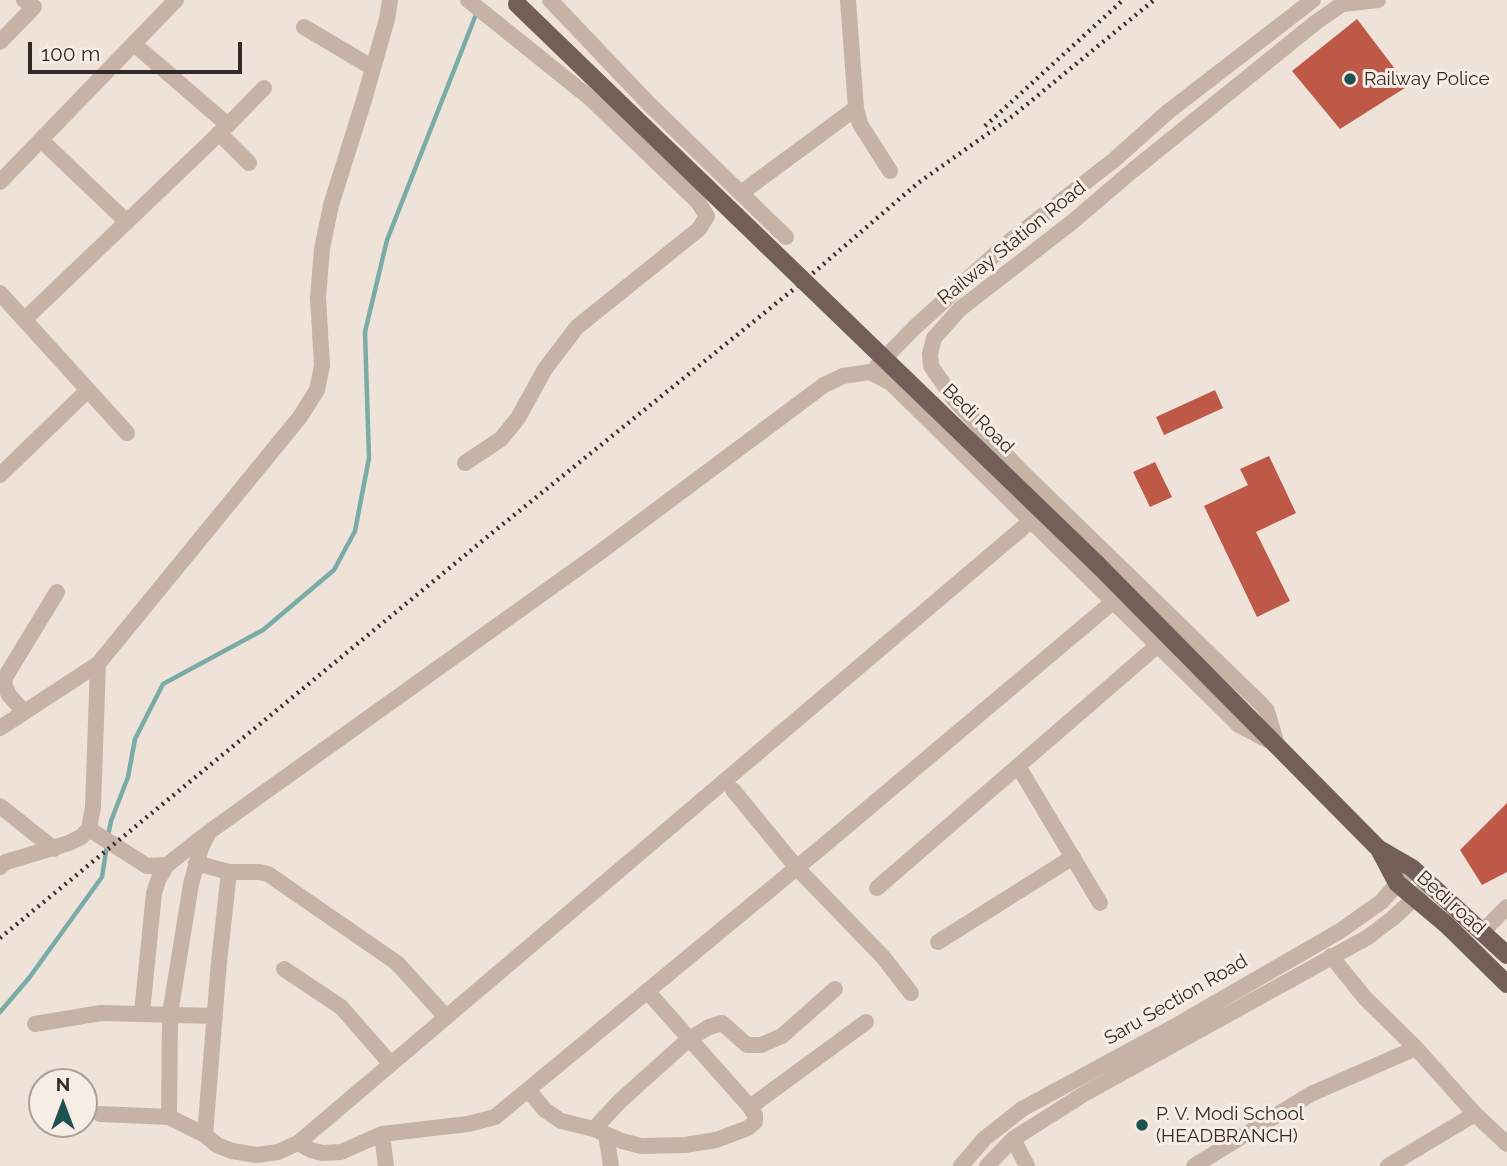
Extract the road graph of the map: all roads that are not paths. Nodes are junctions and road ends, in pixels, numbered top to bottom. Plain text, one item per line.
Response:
1 (24, 0) edge
2 (176, 0) edge
3 (390, 0) edge
4 (468, 0) edge
5 (513, 0) edge
6 (550, 0) edge
7 (848, 0) edge
8 (1314, 0) edge
9 (1378, 0) edge
10 (1345, 2) edge
11 (304, 27) dead end
12 (0, 42) edge
13 (134, 44) junction
14 (373, 68) junction
15 (264, 88) dead end
16 (856, 108) junction
17 (224, 129) junction
18 (41, 140) junction
19 (249, 163) dead end
20 (890, 171) dead end
21 (0, 182) edge
22 (741, 193) junction
23 (127, 222) junction
24 (786, 237) dead end
25 (0, 293) edge
26 (24, 320) junction
27 (870, 372) junction
28 (88, 390) junction
29 (127, 433) dead end
30 (465, 463) dead end
31 (0, 475) edge
32 (1032, 520) junction
33 (57, 592) dead end
34 (1114, 601) junction
35 (1158, 645) junction
36 (98, 664) junction
37 (24, 712) junction
38 (0, 727) edge
39 (1277, 745) junction
40 (1018, 766) junction
41 (733, 790) dead end
42 (0, 806) edge
43 (89, 829) junction
44 (209, 832) junction
45 (54, 849) junction
46 (1379, 849) junction
47 (1073, 857) junction
48 (2, 863) edge
49 (196, 863) junction
50 (167, 865) junction
51 (797, 868) junction
52 (1412, 868) junction
53 (229, 872) junction
54 (1397, 883) junction
55 (1430, 884) junction
56 (877, 888) dead end
57 (1416, 898) junction
58 (1100, 903) dead end
59 (1507, 907) edge
60 (1483, 931) junction
61 (938, 942) dead end
62 (1507, 954) edge
63 (1331, 956) junction
64 (284, 969) dead end
65 (1507, 984) edge
66 (835, 989) dead end
67 (647, 991) junction
68 (911, 993) dead end
69 (142, 1013) junction
70 (170, 1014) junction
71 (215, 1016) junction
72 (446, 1017) junction
73 (866, 1022) dead end
74 (35, 1024) dead end
75 (689, 1039) junction
76 (1416, 1048) junction
77 (391, 1064) junction
78 (528, 1090) junction
79 (752, 1111) junction
80 (100, 1114) dead end
81 (1475, 1114) junction
82 (169, 1117) junction
83 (765, 1132) dead end
84 (382, 1134) junction
85 (606, 1134) junction
86 (205, 1135) junction
87 (1013, 1139) junction
88 (298, 1143) junction
89 (1507, 1144) edge
90 (386, 1166) edge
91 (611, 1166) edge
92 (621, 1166) edge
93 (961, 1166) edge
94 (987, 1166) edge
95 (1027, 1166) edge
96 (1194, 1166) edge
97 (1388, 1166) edge

1 - 12 street
2 - 13 street
3 - 14 street
4 - 30 street
5 - 39 main road, Bedi Road, bridge
6 - 22 street
7 - 16 street
8 - 27 street, Railway Station Road
9 - 10 street
10 - 39 street, Railway Station Road
11 - 14 street
13 - 17 street
13 - 18 street
14 - 36 street
15 - 17 street
16 - 20 street
16 - 22 street
17 - 19 street
17 - 23 street
18 - 21 street
18 - 23 street
22 - 24 street
23 - 26 street
25 - 26 street
26 - 28 street
27 - 32 street
27 - 44 street
28 - 29 street
28 - 31 street
32 - 34 street
32 - 72 street
33 - 37 street
34 - 35 street
34 - 51 street
35 - 39 street
35 - 40 street
36 - 37 street
36 - 43 street
37 - 38 street
39 - 46 main road, Bedi Road
40 - 47 street
40 - 56 street
41 - 51 street
42 - 45 street
43 - 45 street
43 - 50 street
44 - 49 street
44 - 50 street
45 - 48 street
46 - 52 main road, Bedi Road
46 - 54 main road, Bedi Road
47 - 58 street
47 - 61 street
49 - 53 street
49 - 70 street
50 - 69 street
51 - 67 street
51 - 68 street
52 - 54 street, Saru Section Road
52 - 55 main road, Bedi Road
53 - 71 street
53 - 72 street
54 - 57 main road, Bedi road
54 - 93 street, Saru Section Road
55 - 57 street, Saru Section Road
55 - 60 main road, Bedi Road
57 - 63 street, Saru Section Road
57 - 65 main road, Bedi road
59 - 60 street
60 - 62 main road, Bedi Road
63 - 76 street
63 - 87 street, Saru Section Road
64 - 77 street
66 - 75 street
67 - 75 street
67 - 78 street
69 - 70 street
69 - 74 street
70 - 71 street
70 - 82 street
71 - 86 street
72 - 77 street
73 - 79 street
75 - 79 street
75 - 85 street
76 - 81 street
76 - 96 street
77 - 88 street
78 - 84 street
78 - 85 street
79 - 83 street
79 - 85 street
80 - 82 street
81 - 89 street
81 - 97 street
82 - 86 street
84 - 88 street
84 - 90 street
85 - 91 street
85 - 92 street
86 - 88 street
87 - 94 street, Saru Section Road
87 - 95 street

